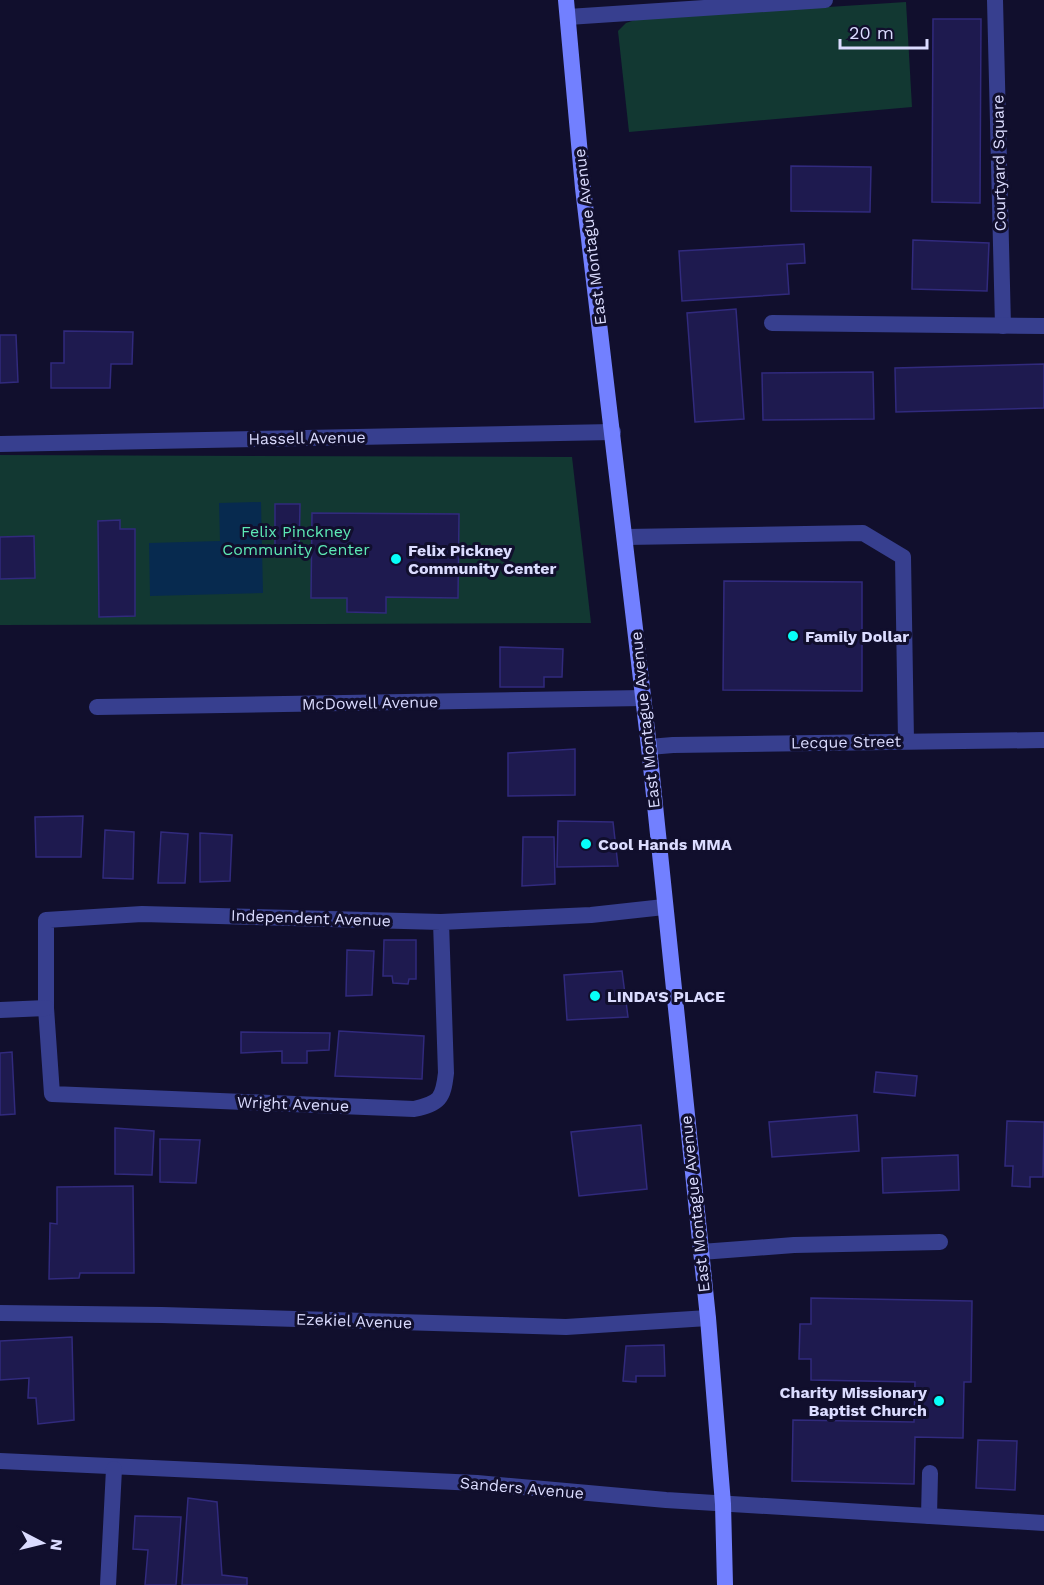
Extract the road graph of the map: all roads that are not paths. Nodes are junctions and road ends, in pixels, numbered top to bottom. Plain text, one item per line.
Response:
1 (566, 0) edge
2 (825, 0) edge
3 (995, 0) edge
4 (568, 17) junction
5 (772, 323) dead end
6 (1003, 326) junction
7 (1044, 326) edge
8 (613, 432) junction
9 (0, 444) edge
10 (626, 537) junction
11 (643, 698) junction
12 (97, 707) dead end
13 (1044, 740) edge
14 (906, 741) junction
15 (649, 747) junction
16 (664, 907) junction
17 (441, 922) junction
18 (46, 1008) junction
19 (0, 1010) edge
20 (940, 1242) dead end
21 (701, 1252) junction
22 (0, 1313) edge
23 (708, 1318) junction
24 (0, 1461) edge
25 (114, 1469) junction
26 (930, 1473) dead end
27 (723, 1504) junction
28 (929, 1516) junction
29 (1044, 1523) edge
30 (108, 1585) edge
31 (725, 1585) edge

1 - 4 main road, East Montague Avenue
2 - 4 street
3 - 6 street, Courtyard Square
4 - 8 main road, East Montague Avenue
5 - 6 street
6 - 7 street
8 - 9 street, Hassell Avenue
8 - 10 main road, East Montague Avenue
10 - 11 main road, East Montague Avenue
10 - 14 street
11 - 12 street, McDowell Avenue
11 - 15 main road, East Montague Avenue
13 - 14 street, Lecque Street
14 - 15 street, Lecque Street
15 - 16 main road, East Montague Avenue
16 - 17 street, Independent Avenue
16 - 21 main road, East Montague Avenue
17 - 18 street, Independent Avenue
17 - 18 street, Wright Avenue
18 - 19 street
20 - 21 street
21 - 23 main road, East Montague Avenue
22 - 23 street, Ezekiel Avenue
23 - 27 main road, East Montague Avenue
24 - 25 street, Sanders Avenue
25 - 27 street, Sanders Avenue
25 - 30 street
26 - 28 street
27 - 28 street, Sanders Avenue
27 - 31 main road, East Montague Avenue
28 - 29 street, Sanders Avenue

